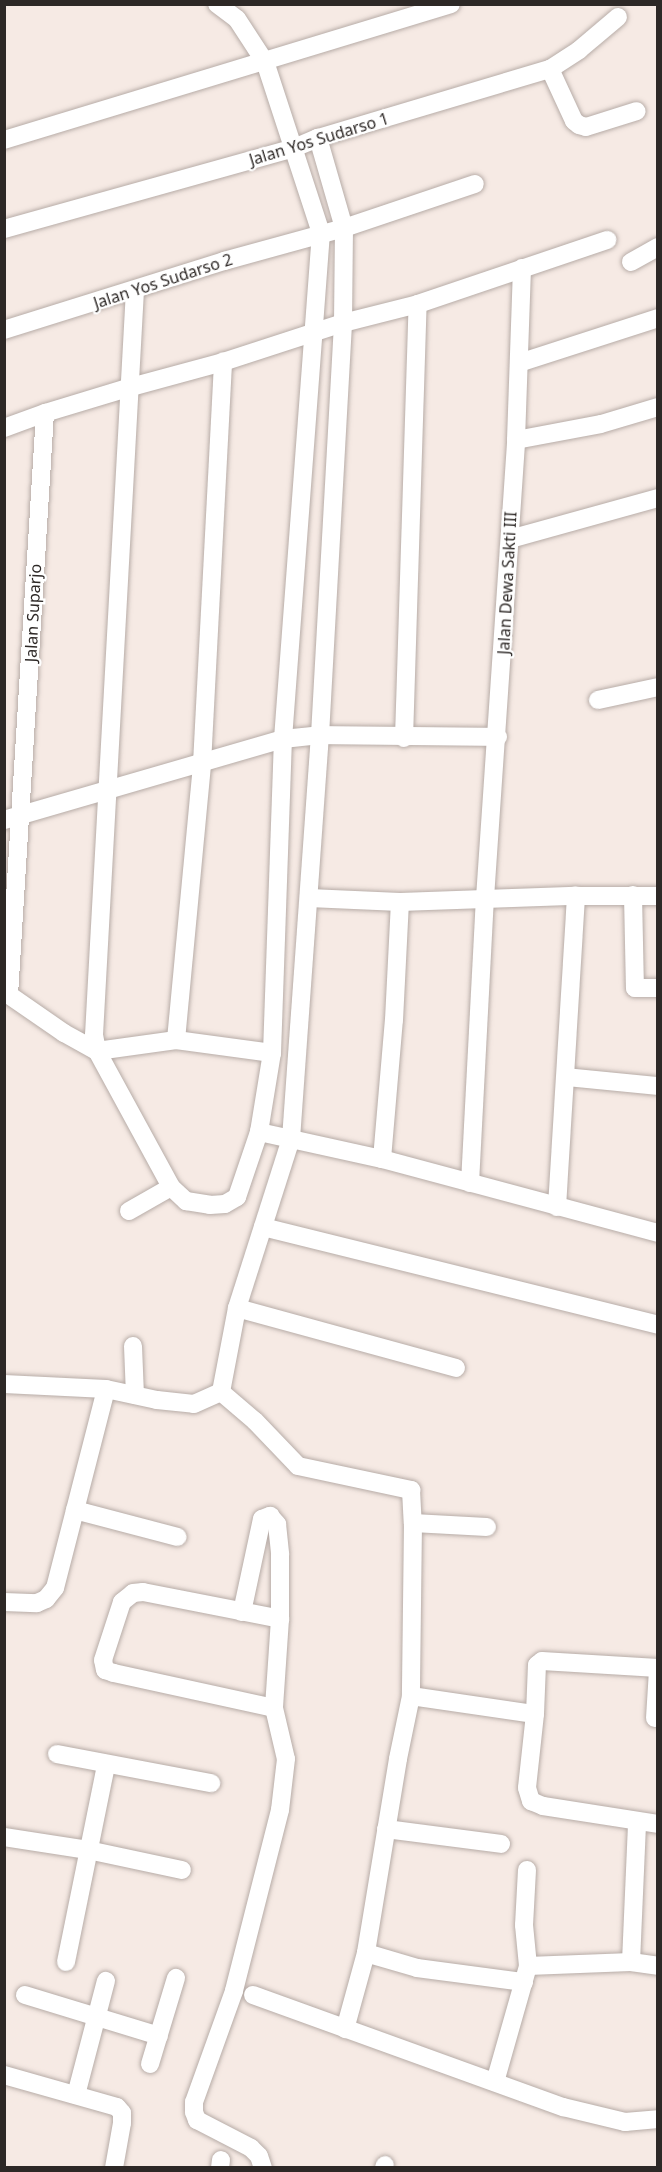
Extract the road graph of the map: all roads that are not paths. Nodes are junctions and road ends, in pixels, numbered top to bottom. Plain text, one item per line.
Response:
1 (217, 4) edge
2 (451, 4) edge
3 (618, 16) dead end
4 (265, 62) junction
5 (550, 69) junction
6 (638, 111) dead end
7 (318, 138) junction
8 (4, 140) edge
9 (294, 148) junction
10 (475, 184) dead end
11 (344, 228) junction
12 (4, 230) edge
13 (321, 233) junction
14 (607, 240) dead end
15 (657, 248) edge
16 (631, 262) dead end
17 (522, 268) junction
18 (135, 290) junction
19 (418, 304) junction
20 (657, 318) edge
21 (343, 323) junction
22 (4, 330) edge
23 (313, 332) junction
24 (223, 362) junction
25 (519, 363) junction
26 (131, 387) junction
27 (657, 407) edge
28 (45, 413) junction
29 (4, 428) edge
30 (516, 440) junction
31 (657, 498) edge
32 (510, 539) junction
33 (657, 687) edge
34 (598, 700) dead end
35 (320, 735) junction
36 (498, 737) junction
37 (404, 738) junction
38 (283, 739) junction
39 (202, 764) junction
40 (108, 789) junction
41 (13, 816) edge
42 (633, 895) junction
43 (576, 896) junction
44 (657, 896) edge
45 (309, 898) junction
46 (485, 898) junction
47 (400, 902) junction
48 (657, 988) edge
49 (7, 995) edge
50 (176, 1040) junction
51 (97, 1051) junction
52 (272, 1053) junction
53 (567, 1077) junction
54 (657, 1086) edge
55 (259, 1132) junction
56 (291, 1139) junction
57 (382, 1159) junction
58 (470, 1183) junction
59 (171, 1187) junction
60 (557, 1207) junction
61 (129, 1211) dead end
62 (263, 1227) junction
63 (657, 1233) edge
64 (237, 1308) junction
65 (657, 1325) edge
66 (133, 1346) dead end
67 (456, 1368) dead end
68 (4, 1384) edge
69 (106, 1389) junction
70 (221, 1392) junction
71 (135, 1395) junction
72 (75, 1510) junction
73 (413, 1523) junction
74 (487, 1527) dead end
75 (178, 1537) dead end
76 (4, 1602) edge
77 (242, 1612) junction
78 (280, 1619) junction
79 (657, 1669) edge
80 (411, 1696) junction
81 (274, 1708) junction
82 (535, 1714) junction
83 (655, 1718) dead end
84 (57, 1754) dead end
85 (106, 1765) junction
86 (211, 1783) dead end
87 (637, 1822) junction
88 (657, 1824) edge
89 (386, 1829) junction
90 (4, 1837) edge
91 (501, 1844) dead end
92 (88, 1850) junction
93 (182, 1870) dead end
94 (527, 1870) dead end
95 (366, 1953) junction
96 (66, 1962) dead end
97 (631, 1962) junction
98 (657, 1966) edge
99 (526, 1974) junction
100 (176, 1978) dead end
101 (106, 1981) dead end
102 (25, 1995) dead end
103 (253, 1995) dead end
104 (97, 2017) junction
105 (345, 2029) junction
106 (159, 2036) junction
107 (150, 2064) dead end
108 (4, 2075) edge
109 (495, 2082) junction
110 (76, 2095) junction
111 (657, 2119) edge
112 (114, 2168) edge
113 (263, 2168) edge

1 - 4 street
2 - 4 street
3 - 5 street, Jalan Yos Sudarso 1
4 - 8 street
4 - 9 street
5 - 6 street
5 - 7 street, Jalan Yos Sudarso 1
7 - 9 street, Jalan Yos Sudarso 1
7 - 11 street
9 - 12 street, Jalan Yos Sudarso 1
9 - 13 street
10 - 11 street, Jalan Yos Sudarso 2
11 - 13 street, Jalan Yos Sudarso 2
11 - 21 street
13 - 18 street, Jalan Yos Sudarso 2
13 - 23 street
14 - 17 street
15 - 16 street
17 - 19 street
17 - 25 street, Jalan Dewa Sakti III
18 - 22 street, Jalan Yos Sudarso 2
18 - 26 street
19 - 21 street
19 - 37 street
20 - 25 street
21 - 23 street
21 - 35 street
23 - 24 street
23 - 38 street
24 - 26 street
24 - 39 street
25 - 30 street, Jalan Dewa Sakti III
26 - 28 street
26 - 40 street
27 - 30 street
28 - 29 street
28 - 41 street, Jalan Suparjo
30 - 32 street, Jalan Dewa Sakti III
31 - 32 street
32 - 36 street, Jalan Dewa Sakti III
33 - 34 street
35 - 37 street
35 - 38 street
35 - 45 street
36 - 37 street
36 - 46 street, Jalan Dewa Sakti III
38 - 39 street
38 - 52 street
39 - 40 street
39 - 50 street
40 - 41 street
40 - 51 street
41 - 49 street, Jalan Suparjo
42 - 43 street
42 - 44 street
42 - 48 street
43 - 46 street
43 - 53 street
45 - 47 street
45 - 56 street
46 - 47 street
46 - 58 street, Jalan Dewa Sakti III
47 - 57 street
49 - 51 street
50 - 51 street
50 - 52 street
51 - 59 street
52 - 55 street
53 - 54 street
53 - 60 street
55 - 56 street
55 - 59 street
56 - 57 street
56 - 62 street
57 - 58 street
58 - 60 street
59 - 61 street
60 - 63 street
62 - 64 street
62 - 65 street
64 - 67 street
64 - 70 street
66 - 71 street
68 - 69 street
69 - 71 street
69 - 72 street
70 - 71 street
70 - 73 street
72 - 75 street
72 - 76 street
73 - 74 street
73 - 80 street
77 - 78 street
77 - 78 street
77 - 81 street
78 - 81 street
79 - 82 street
79 - 83 street
80 - 82 street
80 - 89 street
81 - 113 street
82 - 87 street
84 - 85 street
85 - 86 street
85 - 92 street
87 - 88 street
87 - 97 street
89 - 91 street
89 - 95 street
90 - 92 street
92 - 93 street
92 - 96 street
94 - 99 street
95 - 99 street
95 - 105 street
97 - 98 street
97 - 99 street
99 - 109 street
100 - 106 street
101 - 104 street
102 - 104 street
103 - 105 street
104 - 106 street
104 - 110 street
105 - 109 street
106 - 107 street
108 - 110 street
109 - 111 street
110 - 112 street

